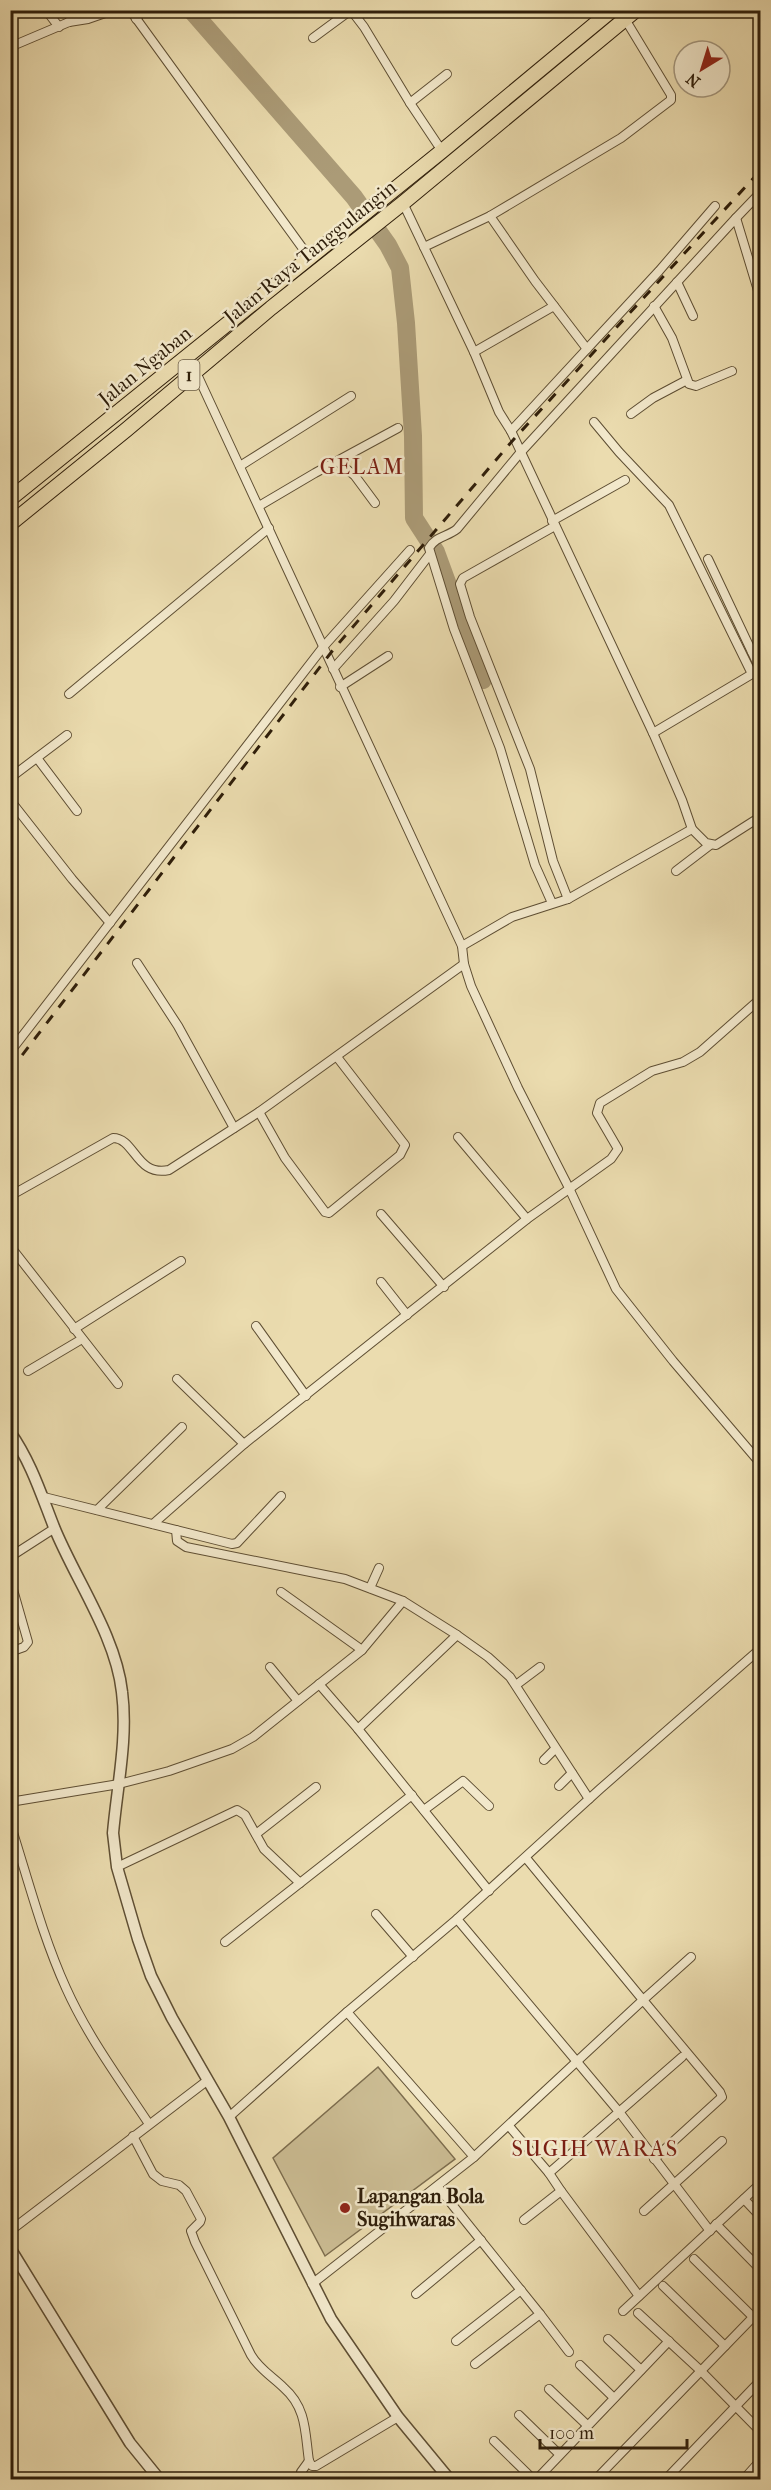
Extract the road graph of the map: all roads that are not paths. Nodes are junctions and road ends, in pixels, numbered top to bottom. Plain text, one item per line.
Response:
1 (46, 10) edge
2 (77, 10) edge
3 (130, 10) edge
4 (142, 10) edge
5 (351, 10) edge
6 (612, 10) edge
7 (110, 11) edge
8 (631, 15) edge
9 (136, 19) junction
10 (69, 22) junction
11 (58, 27) junction
12 (312, 38) dead end
13 (10, 46) edge
14 (447, 74) dead end
15 (410, 103) junction
16 (442, 151) junction
17 (760, 193) edge
18 (403, 203) junction
19 (715, 206) dead end
20 (490, 216) junction
21 (359, 217) joint
22 (736, 218) junction
23 (424, 247) junction
24 (309, 257) junction
25 (677, 282) junction
26 (760, 297) edge
27 (554, 306) junction
28 (654, 306) junction
29 (693, 316) dead end
30 (587, 349) junction
31 (474, 352) junction
32 (195, 370) junction
33 (732, 371) dead end
34 (687, 380) junction
35 (351, 396) dead end
36 (631, 414) dead end
37 (594, 422) dead end
38 (398, 428) dead end
39 (511, 431) junction
40 (520, 453) junction
41 (337, 461) junction
42 (240, 466) junction
43 (625, 480) dead end
44 (10, 499) edge
45 (375, 503) dead end
46 (259, 506) junction
47 (10, 524) edge
48 (553, 524) junction
49 (269, 528) junction
50 (430, 548) junction
51 (410, 550) dead end
52 (708, 559) dead end
53 (324, 646) junction
54 (760, 647) edge
55 (752, 652) junction
56 (388, 656) dead end
57 (757, 667) edge
58 (333, 669) junction
59 (340, 687) junction
60 (69, 694) dead end
61 (653, 733) junction
62 (67, 735) dead end
63 (37, 758) junction
64 (10, 778) edge
65 (10, 800) edge
66 (77, 811) dead end
67 (760, 817) edge
68 (692, 829) junction
69 (710, 845) junction
70 (676, 872) dead end
71 (567, 899) junction
72 (554, 903) junction
73 (110, 923) junction
74 (462, 946) junction
75 (137, 963) dead end
76 (464, 964) junction
77 (760, 1000) edge
78 (10, 1052) edge
79 (337, 1057) junction
80 (259, 1113) junction
81 (234, 1128) junction
82 (458, 1137) dead end
83 (569, 1188) junction
84 (10, 1196) edge
85 (381, 1214) dead end
86 (528, 1218) junction
87 (10, 1246) edge
88 (181, 1261) dead end
89 (381, 1282) dead end
90 (444, 1287) junction
91 (407, 1315) junction
92 (256, 1326) dead end
93 (74, 1329) junction
94 (82, 1339) junction
95 (28, 1371) dead end
96 (177, 1379) dead end
97 (118, 1384) dead end
98 (306, 1396) junction
99 (183, 1428) dead end
100 (10, 1432) edge
101 (244, 1444) junction
102 (760, 1463) edge
103 (282, 1496) dead end
104 (45, 1501) junction
105 (97, 1510) junction
106 (53, 1523) junction
107 (153, 1524) junction
108 (176, 1530) junction
109 (10, 1557) edge
110 (379, 1568) dead end
111 (10, 1579) edge
112 (372, 1584) junction
113 (281, 1592) dead end
114 (403, 1601) junction
115 (457, 1635) junction
116 (760, 1649) edge
117 (362, 1650) junction
118 (10, 1652) edge
119 (270, 1667) dead end
120 (540, 1667) dead end
121 (522, 1681) junction
122 (319, 1684) junction
123 (298, 1701) junction
124 (358, 1729) junction
125 (555, 1749) junction
126 (544, 1760) dead end
127 (572, 1773) junction
128 (119, 1784) junction
129 (560, 1786) dead end
130 (316, 1787) dead end
131 (412, 1795) junction
132 (590, 1798) junction
133 (10, 1802) edge
134 (489, 1806) dead end
135 (424, 1810) junction
136 (10, 1823) edge
137 (256, 1834) junction
138 (526, 1858) junction
139 (117, 1867) junction
140 (300, 1883) junction
141 (489, 1891) junction
142 (376, 1914) dead end
143 (457, 1919) junction
144 (225, 1942) dead end
145 (413, 1957) junction
146 (691, 1957) dead end
147 (643, 2000) junction
148 (347, 2012) junction
149 (682, 2057) dead end
150 (578, 2063) junction
151 (208, 2080) junction
152 (620, 2113) junction
153 (229, 2117) junction
154 (149, 2124) junction
155 (509, 2126) junction
156 (133, 2136) junction
157 (722, 2141) dead end
158 (474, 2157) junction
159 (654, 2159) junction
160 (549, 2173) junction
161 (673, 2184) junction
162 (760, 2184) edge
163 (438, 2187) junction
164 (561, 2191) junction
165 (744, 2199) junction
166 (644, 2211) dead end
167 (760, 2216) edge
168 (524, 2220) dead end
169 (713, 2228) junction
170 (10, 2231) edge
171 (481, 2240) junction
172 (10, 2248) edge
173 (694, 2259) dead end
174 (760, 2269) edge
175 (312, 2284) junction
176 (663, 2286) dead end
177 (521, 2290) junction
178 (416, 2294) dead end
179 (639, 2296) junction
180 (760, 2310) edge
181 (622, 2311) dead end
182 (638, 2313) dead end
183 (540, 2314) junction
184 (753, 2317) junction
185 (608, 2339) dead end
186 (456, 2341) dead end
187 (669, 2341) junction
188 (725, 2346) junction
189 (569, 2352) dead end
190 (475, 2364) dead end
191 (580, 2365) dead end
192 (641, 2370) junction
193 (701, 2370) junction
194 (760, 2381) edge
195 (549, 2389) dead end
196 (614, 2398) junction
197 (736, 2406) junction
198 (519, 2415) dead end
199 (398, 2417) junction
200 (587, 2425) junction
201 (760, 2431) edge
202 (494, 2441) dead end
203 (559, 2454) junction
204 (760, 2461) edge
205 (306, 2465) junction
206 (160, 2480) edge
207 (306, 2480) edge
208 (450, 2480) edge
209 (535, 2480) edge
210 (595, 2480) edge
211 (665, 2480) edge
212 (743, 2480) edge

1 - 11 street
2 - 10 street
3 - 9 street
4 - 9 street
5 - 12 street
5 - 15 street
6 - 16 highway, Jalan Raya Tanggulangin / 1
7 - 10 street
8 - 18 highway, Jalan Raya Tanggulangin / 1
8 - 20 street
9 - 24 street
10 - 11 street
11 - 13 street
14 - 15 street
15 - 16 street
16 - 21 highway, Jalan Raya Tanggulangin / 1
17 - 22 street
18 - 23 street
18 - 32 highway, Jalan Raya Tanggulangin / 1
19 - 30 street
20 - 23 street
20 - 27 street
21 - 24 highway, Jalan Ngaban / 1
22 - 25 street
22 - 26 street
23 - 31 street
24 - 44 highway, Jalan Ngaban / 1
25 - 28 street
25 - 29 street
27 - 30 street
27 - 31 street
28 - 34 street
28 - 40 street
30 - 39 street
31 - 39 street
32 - 42 street
32 - 47 highway, Jalan Raya Tanggulangin / 1
33 - 34 street
34 - 36 street
35 - 42 street
37 - 57 street
38 - 41 street
39 - 40 street
40 - 48 street
40 - 50 street
41 - 45 street
41 - 46 street
42 - 46 street
43 - 48 street
46 - 49 street
48 - 61 street
48 - 71 street
49 - 53 street
49 - 60 street
50 - 58 street
50 - 72 street
51 - 53 street
52 - 55 street
53 - 58 street
53 - 73 street
54 - 55 street
55 - 57 street
56 - 59 street
57 - 61 street
58 - 59 street
59 - 74 street
61 - 68 street
62 - 63 street
63 - 64 street
63 - 66 street
65 - 73 street
67 - 69 street
68 - 69 street
68 - 71 street
69 - 70 street
71 - 72 street
72 - 74 street
73 - 78 street
74 - 76 street
75 - 81 street
76 - 79 street
76 - 83 street
77 - 83 street
79 - 80 street
79 - 80 street
80 - 81 street
81 - 84 street
82 - 86 street
83 - 86 street
83 - 102 street
85 - 90 street
86 - 90 street
87 - 93 street
88 - 93 street
89 - 91 street
90 - 91 street
91 - 98 street
92 - 98 street
93 - 94 street
94 - 95 street
94 - 97 street
96 - 101 street
98 - 101 street
99 - 105 street
100 - 104 street
101 - 107 street
103 - 108 street
104 - 105 street
104 - 106 street
105 - 107 street
106 - 109 street
106 - 128 street
107 - 108 street
108 - 112 street
110 - 112 street
111 - 118 street
112 - 114 street
113 - 117 street
114 - 115 street
114 - 117 street
115 - 121 street
115 - 124 street
116 - 132 street
117 - 122 street
119 - 123 street
120 - 121 street
121 - 125 street
122 - 123 street
122 - 124 street
123 - 128 street
124 - 131 street
125 - 126 street
125 - 127 street
127 - 129 street
127 - 132 street
128 - 133 street
128 - 139 street
130 - 137 street
131 - 135 street
131 - 140 street
132 - 138 street
134 - 135 street
135 - 141 street
136 - 154 street
137 - 139 street
137 - 140 street
138 - 141 street
138 - 147 street
139 - 151 street
140 - 144 street
141 - 143 street
142 - 145 street
143 - 145 street
143 - 150 street
145 - 148 street
146 - 147 street
147 - 150 street
147 - 159 street
148 - 153 street
148 - 158 street
149 - 152 street
150 - 152 street
150 - 155 street
151 - 153 street
151 - 154 street
152 - 159 street
152 - 160 street
153 - 175 street
154 - 156 street
155 - 158 street
155 - 160 street
156 - 170 street
156 - 205 street
157 - 161 street
158 - 163 street
159 - 161 street
160 - 164 street
161 - 166 street
161 - 169 street
162 - 165 street
163 - 171 street
163 - 175 street
164 - 168 street
164 - 179 street
165 - 167 street
165 - 169 street
169 - 174 street
169 - 179 street
171 - 177 street
171 - 178 street
172 - 206 street
173 - 184 street
175 - 199 street
176 - 188 street
177 - 183 street
177 - 186 street
179 - 181 street
180 - 184 street
182 - 187 street
183 - 189 street
183 - 190 street
184 - 188 street
185 - 192 street
187 - 192 street
187 - 193 street
188 - 193 street
191 - 196 street
192 - 196 street
193 - 197 street
193 - 210 street
194 - 197 street
195 - 200 street
196 - 200 street
197 - 201 street
197 - 211 street
198 - 203 street
199 - 205 street
199 - 208 street
200 - 203 street
202 - 209 street
203 - 209 street
204 - 212 street
205 - 207 street

